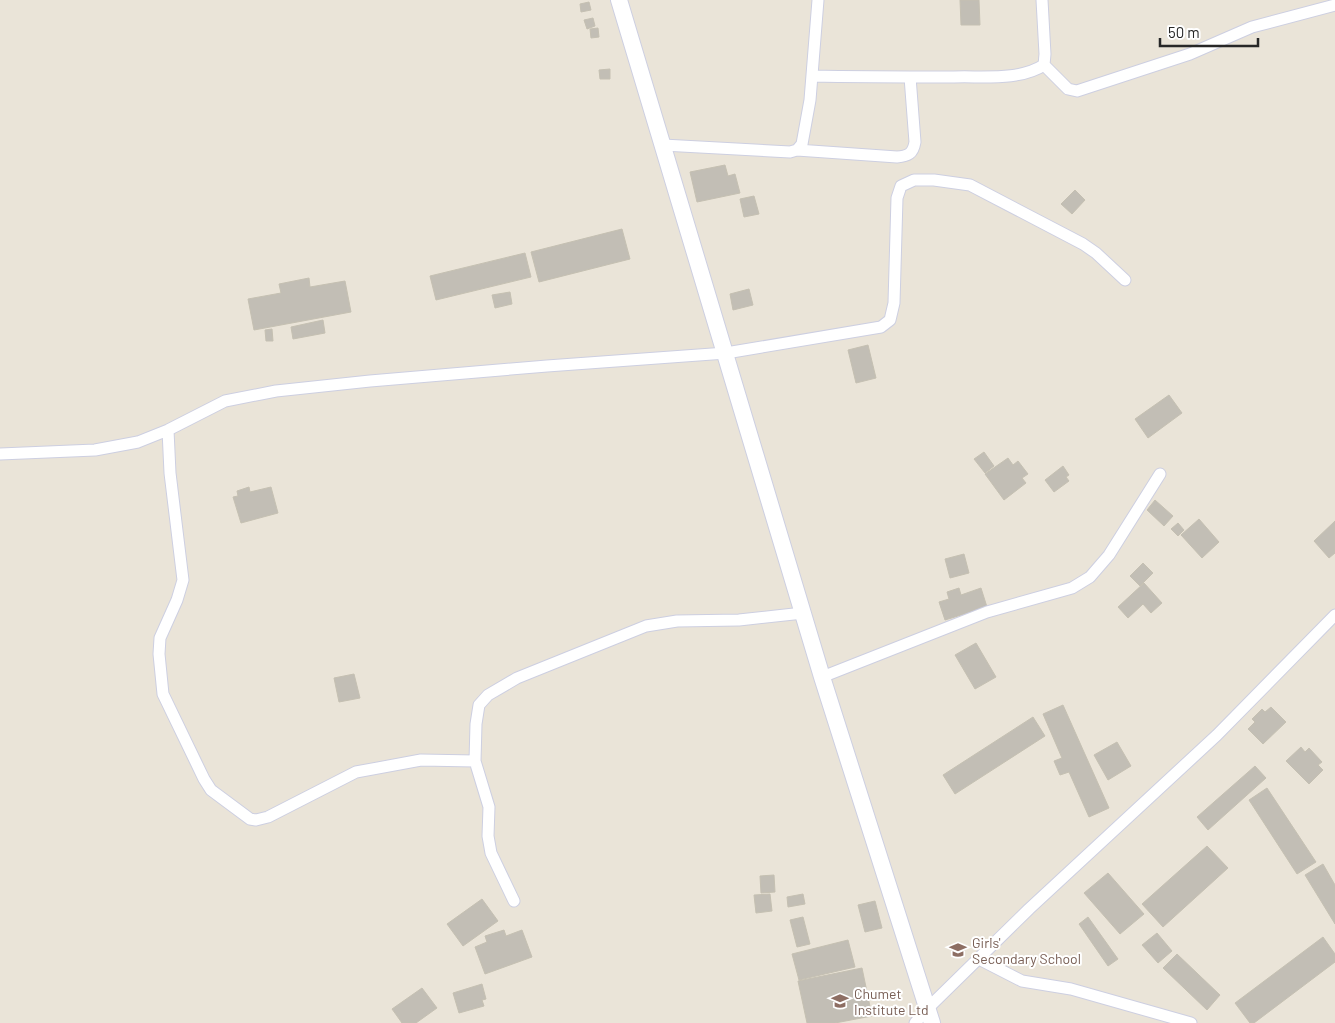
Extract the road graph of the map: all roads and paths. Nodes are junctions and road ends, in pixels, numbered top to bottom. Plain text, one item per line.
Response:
1 (619, 0) edge
2 (818, 0) edge
3 (1042, 0) edge
4 (1335, 5) edge
5 (1044, 65) junction
6 (812, 76) junction
7 (910, 77) junction
8 (663, 146) junction
9 (797, 150) junction
10 (1125, 280) dead end
11 (726, 353) junction
12 (168, 430) junction
13 (0, 454) edge
14 (1160, 474) dead end
15 (803, 613) junction
16 (1335, 614) edge
17 (822, 677) junction
18 (475, 761) junction
19 (514, 901) dead end
20 (978, 959) junction
21 (929, 1016) edge
22 (915, 1023) edge
23 (1191, 1023) edge

1 - 8 main road
2 - 6 street
3 - 5 street
4 - 5 street
5 - 7 street
6 - 7 street
6 - 9 street
7 - 9 street
8 - 9 street
8 - 11 main road
10 - 11 street
11 - 12 street
11 - 15 main road
12 - 13 street
12 - 18 street
14 - 17 street
15 - 17 main road
15 - 18 street
16 - 20 street
17 - 21 main road
18 - 19 street
20 - 21 street
20 - 23 street
21 - 22 street

